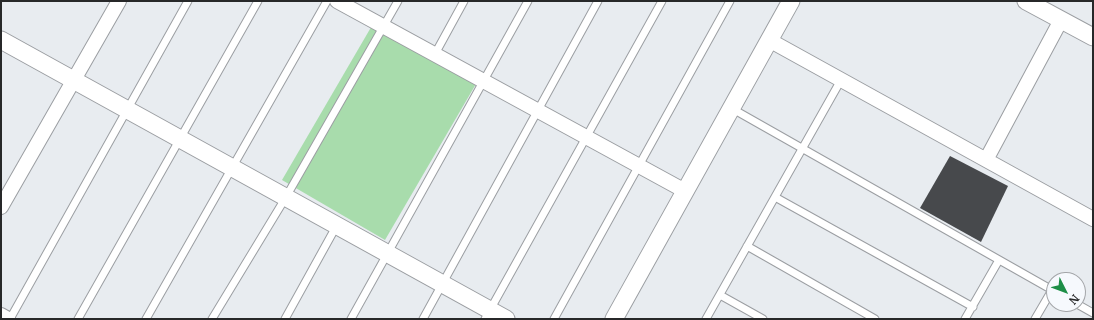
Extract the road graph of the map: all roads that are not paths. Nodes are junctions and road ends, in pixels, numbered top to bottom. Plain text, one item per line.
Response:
1 (119, 1) edge
2 (188, 1) edge
3 (258, 1) edge
4 (328, 1) edge
5 (337, 1) edge
6 (398, 1) edge
7 (464, 1) edge
8 (528, 1) edge
9 (598, 1) edge
10 (662, 1) edge
11 (730, 1) edge
12 (791, 1) edge
13 (1026, 1) edge
14 (1061, 20) junction
15 (383, 26) junction
16 (1093, 37) edge
17 (1, 40) edge
18 (769, 40) junction
19 (435, 54) junction
20 (74, 80) junction
21 (841, 80) junction
22 (484, 81) junction
23 (731, 108) junction
24 (128, 109) junction
25 (538, 110) junction
26 (586, 137) junction
27 (180, 138) junction
28 (802, 149) junction
29 (986, 160) junction
30 (639, 166) junction
31 (233, 167) junction
32 (685, 191) junction
33 (286, 196) junction
34 (775, 197) junction
35 (1, 207) edge
36 (1093, 219) edge
37 (337, 225) junction
38 (747, 246) junction
39 (388, 253) junction
40 (999, 260) junction
41 (443, 283) junction
42 (1046, 286) edge
43 (720, 295) junction
44 (1046, 301) edge
45 (973, 307) junction
46 (1, 315) edge
47 (488, 315) edge
48 (9, 319) edge
49 (78, 319) edge
50 (146, 319) edge
51 (212, 319) edge
52 (285, 319) edge
53 (351, 319) edge
54 (423, 319) edge
55 (506, 319) edge
56 (554, 319) edge
57 (614, 319) edge
58 (706, 319) edge
59 (763, 319) edge
60 (875, 319) edge
61 (966, 319) edge
62 (1035, 319) edge

1 - 20 street
2 - 24 lane
3 - 27 lane
4 - 31 lane
5 - 15 street
6 - 15 lane
7 - 19 lane
8 - 22 lane
9 - 25 lane
10 - 26 lane
11 - 30 lane
12 - 18 street
13 - 14 street
14 - 16 street
14 - 29 street
15 - 19 street
15 - 33 lane
17 - 20 street
18 - 21 street
18 - 23 street
19 - 22 street
20 - 24 street
20 - 35 street
21 - 28 lane
21 - 29 street
22 - 25 street
22 - 39 lane
23 - 28 lane
23 - 32 street
24 - 27 street
24 - 48 lane
25 - 26 street
25 - 41 lane
26 - 30 street
26 - 47 lane
27 - 31 street
27 - 49 lane
28 - 34 lane
28 - 40 lane
29 - 36 street
30 - 32 street
30 - 56 lane
31 - 33 street
31 - 50 lane
32 - 57 street
33 - 37 street
33 - 51 lane
34 - 38 lane
34 - 45 lane
37 - 39 street
37 - 52 lane
38 - 43 lane
38 - 60 lane
39 - 41 street
39 - 53 lane
40 - 42 lane
40 - 45 lane
41 - 47 street
41 - 54 lane
43 - 58 lane
43 - 59 lane
44 - 62 lane
45 - 61 lane
46 - 48 street
47 - 55 street

